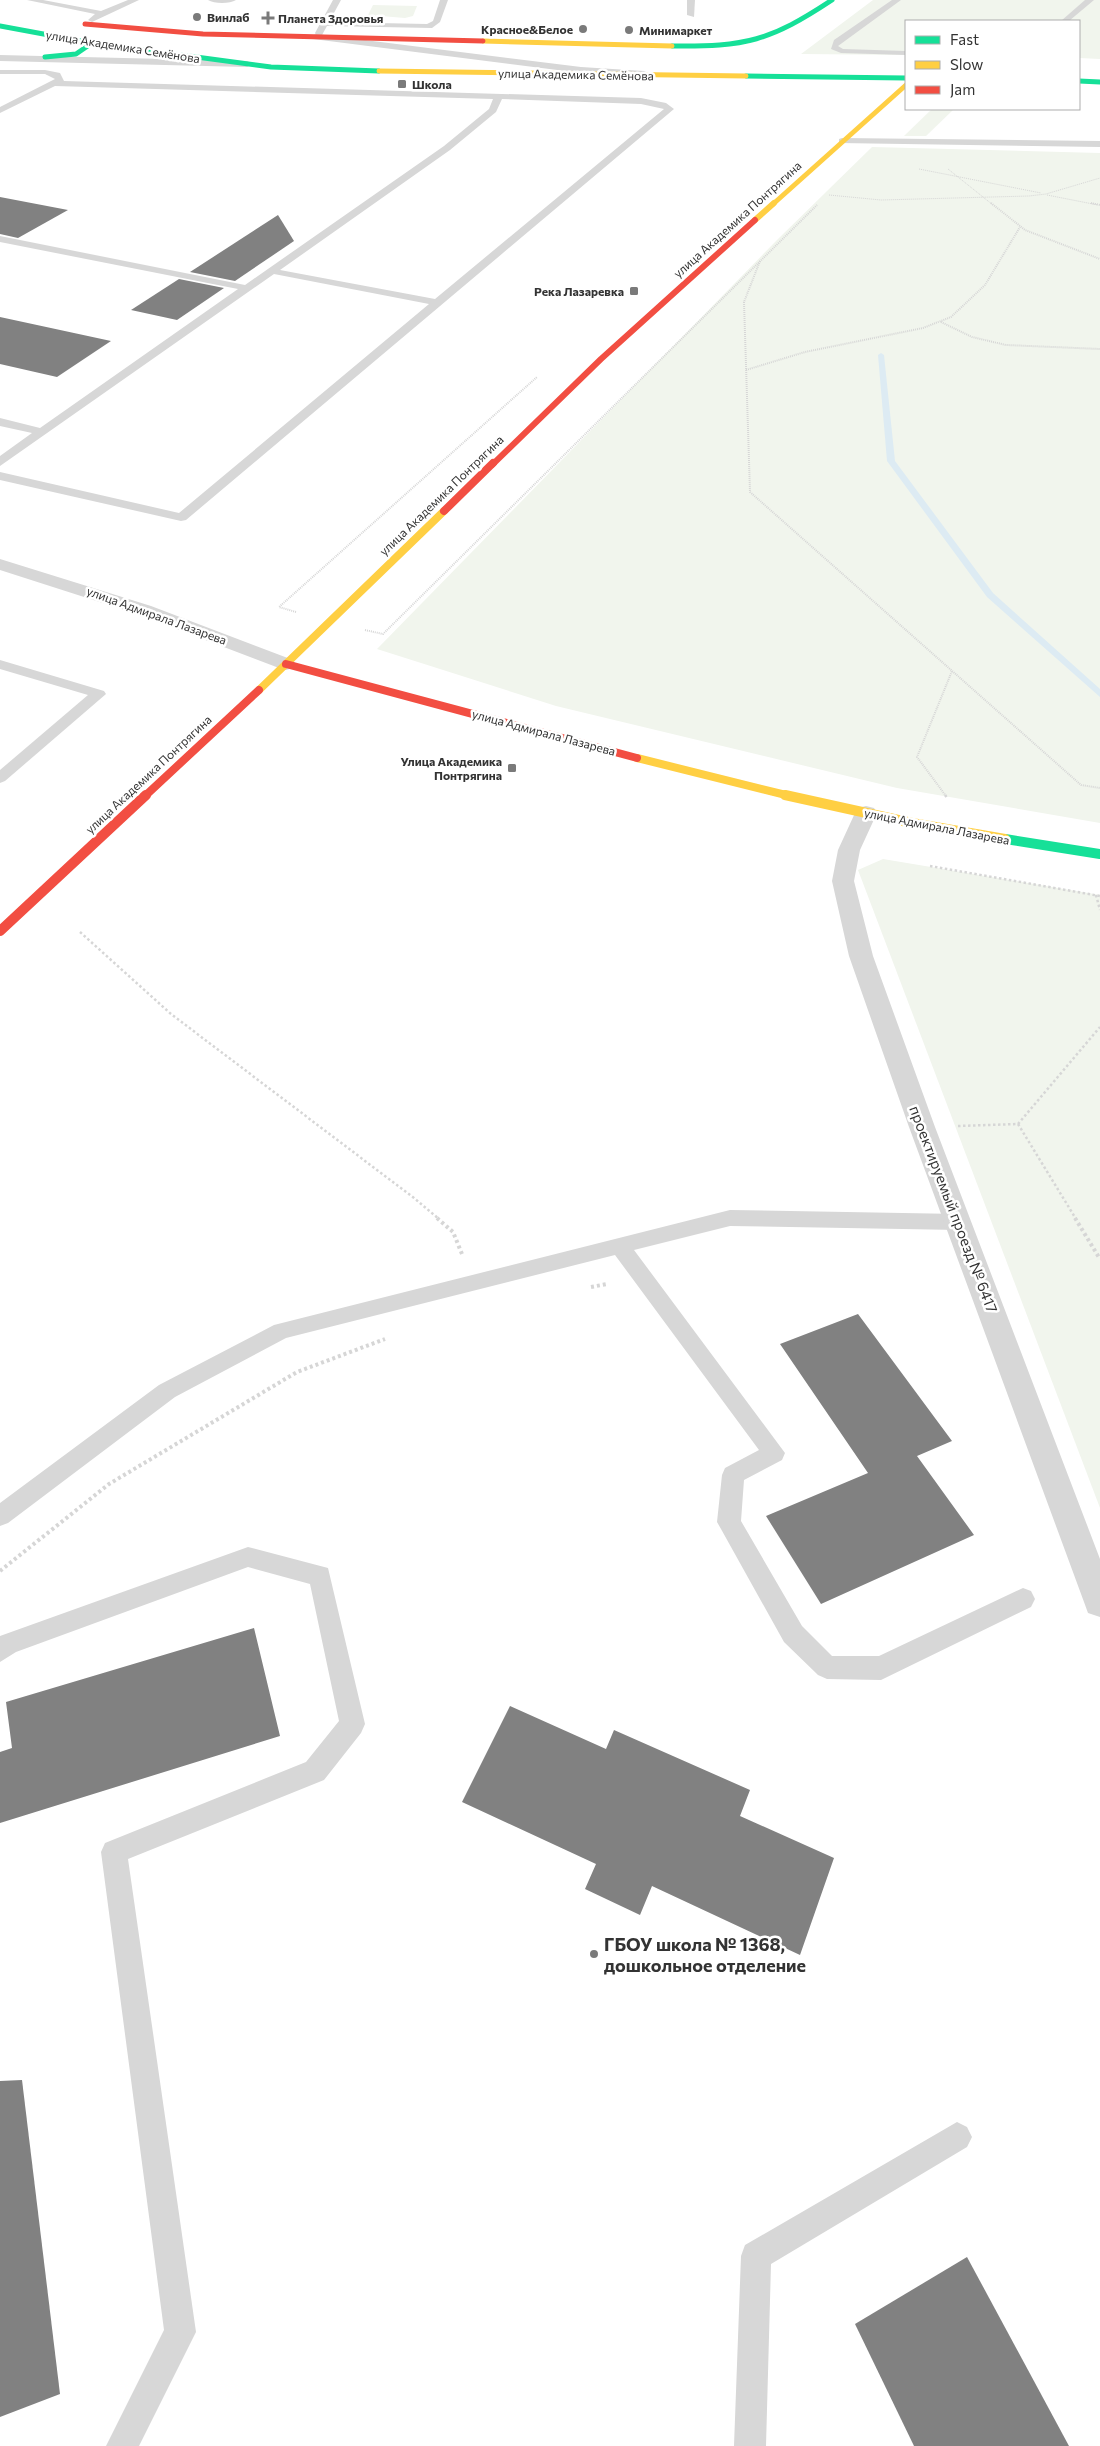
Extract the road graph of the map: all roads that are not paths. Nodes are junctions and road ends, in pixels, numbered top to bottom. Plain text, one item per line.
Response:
1 (31, 0) edge
2 (135, 0) edge
3 (212, 0) edge
4 (232, 0) edge
5 (337, 0) edge
6 (444, 0) edge
7 (691, 0) edge
8 (832, 0) edge
9 (897, 0) edge
10 (1090, 0) edge
11 (102, 13) junction
12 (691, 15) dead end
13 (1066, 20) edge
14 (81, 23) joint
15 (324, 24) junction
16 (0, 26) edge
17 (317, 37) junction
18 (442, 40) junction
19 (92, 43) junction
20 (433, 51) junction
21 (905, 53) edge
22 (0, 58) edge
23 (45, 58) junction
24 (247, 64) junction
25 (0, 72) edge
26 (670, 76) junction
27 (905, 78) edge
28 (1080, 81) edge
29 (1100, 82) edge
30 (54, 83) junction
31 (905, 86) edge
32 (499, 96) junction
33 (0, 110) edge
34 (842, 140) junction
35 (1100, 144) edge
36 (0, 239) edge
37 (272, 271) junction
38 (247, 288) junction
39 (438, 303) junction
40 (0, 422) edge
41 (42, 432) junction
42 (0, 462) edge
43 (0, 476) edge
44 (0, 564) edge
45 (0, 664) edge
46 (286, 664) junction
47 (0, 778) edge
48 (866, 813) junction
49 (1100, 854) edge
50 (0, 931) edge
51 (959, 1222) junction
52 (620, 1245) junction
53 (0, 1516) edge
54 (1023, 1599) dead end
55 (1100, 1602) edge
56 (0, 1651) edge
57 (957, 2137) dead end
58 (122, 2446) edge
59 (750, 2446) edge

1 - 11 lane
2 - 11 lane
3 - 4 lane
5 - 15 lane
6 - 15 lane
7 - 12 lane
8 - 18 street
9 - 21 lane
10 - 13 lane
11 - 14 lane
14 - 17 street
15 - 17 lane
16 - 19 street, улица Академика Семёнова
17 - 18 street
17 - 20 street
18 - 20 street
19 - 23 street
19 - 24 street, улица Академика Семёнова
20 - 26 street
22 - 23 street, улица Академика Семёнова
23 - 24 street, улица Академика Семёнова
24 - 26 street, улица Академика Семёнова
25 - 30 lane
26 - 27 street, улица Академика Семёнова
28 - 29 street
30 - 32 lane
30 - 33 lane
31 - 34 street, улица Академика Понтрягина
32 - 37 lane
32 - 39 lane
34 - 35 lane
34 - 46 street, улица Академика Понтрягина
36 - 38 lane
37 - 38 lane
37 - 39 lane
38 - 41 lane
39 - 43 lane
40 - 41 lane
41 - 42 lane
44 - 46 street, улица Адмирала Лазарева
45 - 47 lane
46 - 48 street, улица Адмирала Лазарева
46 - 50 street, улица Академика Понтрягина
48 - 49 street, улица Адмирала Лазарева
48 - 51 street, проектируемый проезд № 6417
51 - 52 lane
51 - 55 street, проектируемый проезд № 6417
52 - 53 lane
52 - 54 lane
56 - 58 lane
57 - 59 lane

